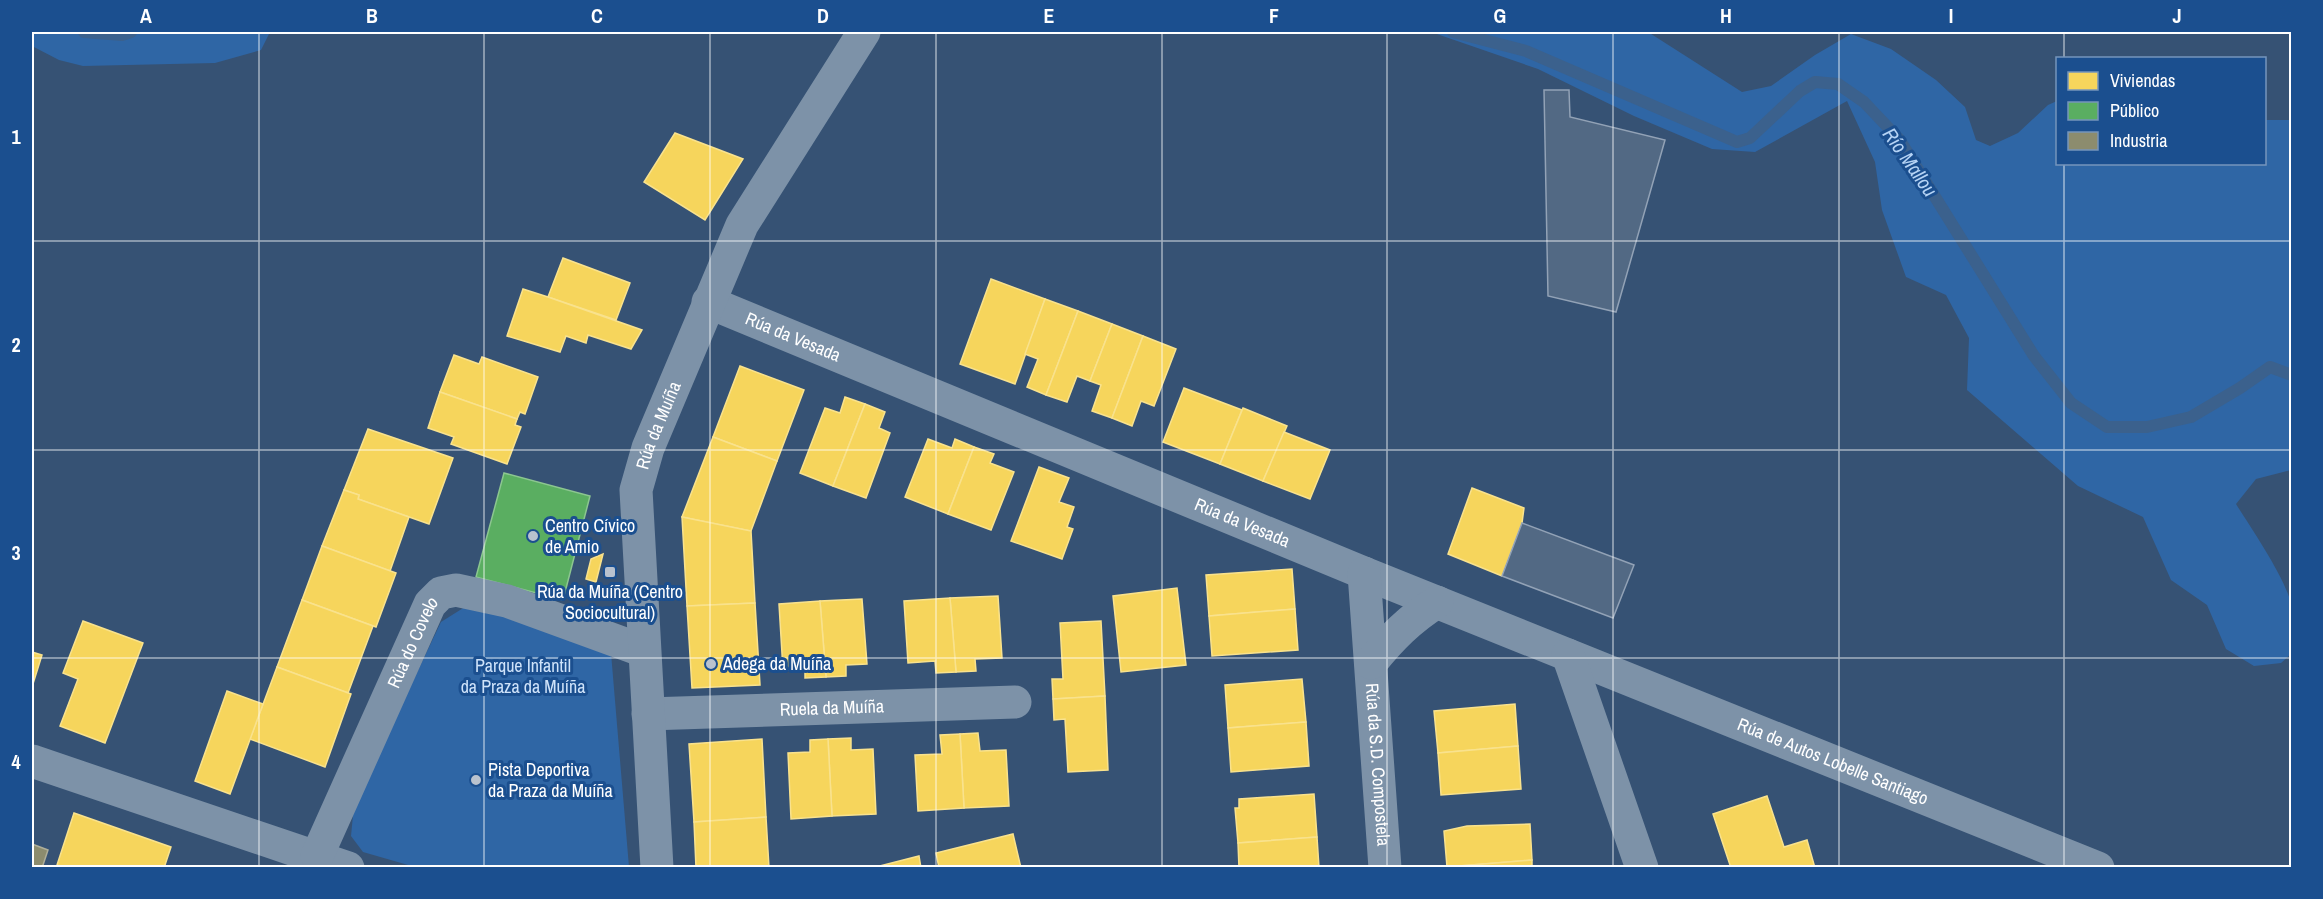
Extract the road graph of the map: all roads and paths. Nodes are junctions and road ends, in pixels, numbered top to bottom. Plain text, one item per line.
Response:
1 (864, 32) edge
2 (708, 302) junction
3 (1364, 573) junction
4 (1437, 602) junction
5 (644, 651) junction
6 (1568, 655) junction
7 (1371, 663) junction
8 (1015, 702) dead end
9 (648, 714) junction
10 (32, 761) edge
11 (317, 856) junction
12 (348, 867) edge
13 (657, 867) edge
14 (1385, 867) edge
15 (1642, 867) edge
16 (2098, 867) edge

1 - 2 street, Rúa da Muíña
2 - 3 street, Rúa da Vesada
2 - 5 street, Rúa da Muíña
3 - 4 street, Rúa da Vesada
3 - 7 street, Rúa da S.D. Compostela
4 - 6 street, Rúa da Vesada
4 - 7 street, Rúa da S.D. Compostela
5 - 9 street, Rúa da Muíña
5 - 11 street, Rúa do Covelo
6 - 15 street
6 - 16 street, Rúa de Autos Lobelle Santiago
7 - 14 street, Rúa da S.D. Compostela
8 - 9 street, Ruela da Muíña
9 - 13 street, Rúa da Muíña
10 - 11 street
11 - 12 street

